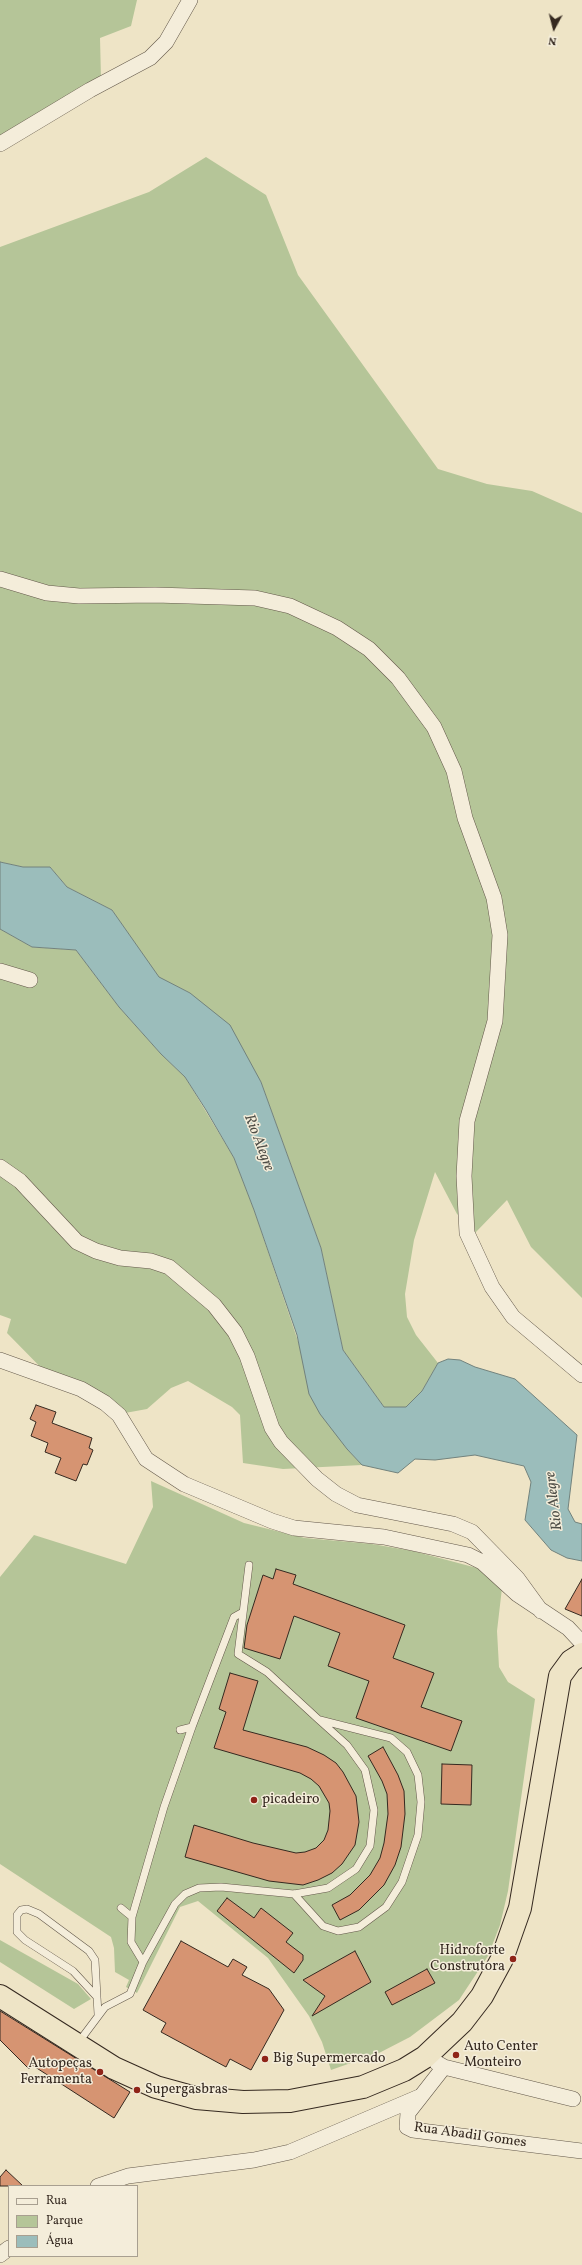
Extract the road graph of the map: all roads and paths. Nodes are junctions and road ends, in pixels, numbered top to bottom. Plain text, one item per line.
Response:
1 (190, 0) edge
2 (0, 144) edge
3 (0, 579) edge
4 (0, 971) edge
5 (30, 980) dead end
6 (0, 1167) edge
7 (0, 1360) edge
8 (582, 1375) edge
9 (249, 1565) dead end
10 (541, 1611) junction
11 (244, 1612) junction
12 (582, 1643) edge
13 (582, 1654) edge
14 (318, 1719) junction
15 (192, 1727) junction
16 (180, 1730) dead end
17 (294, 1894) junction
18 (121, 1908) dead end
19 (132, 1917) junction
20 (143, 1962) junction
21 (0, 1996) edge
22 (97, 1997) junction
23 (98, 2014) junction
24 (76, 2045) junction
25 (425, 2057) junction
26 (444, 2067) junction
27 (419, 2097) junction
28 (573, 2099) dead end
29 (582, 2151) edge
30 (101, 2185) edge
31 (8, 2249) edge
32 (0, 2255) edge

1 - 2 street
3 - 8 street
4 - 5 street
6 - 10 street
7 - 10 street
9 - 11 lane
10 - 12 street
11 - 14 lane
11 - 15 lane
13 - 25 highway
14 - 17 lane
14 - 17 lane
15 - 16 lane
15 - 19 lane
17 - 20 lane
18 - 19 lane
19 - 20 lane
20 - 23 lane
21 - 24 highway
22 - 22 lane
22 - 23 lane
23 - 24 lane
24 - 25 highway
25 - 26 street
26 - 27 street, Rua Abadil Gomes
26 - 28 street
27 - 29 street, Rua Abadil Gomes
27 - 30 street
31 - 32 street

